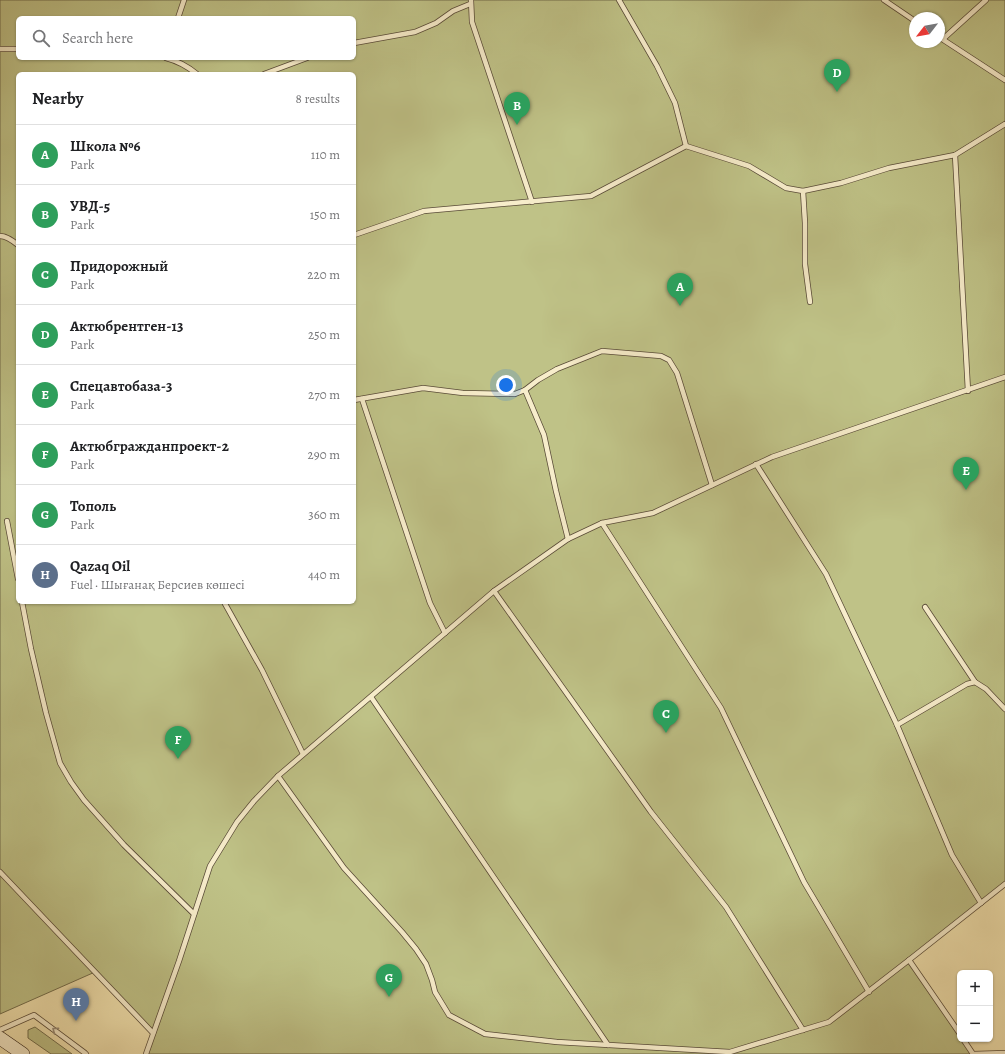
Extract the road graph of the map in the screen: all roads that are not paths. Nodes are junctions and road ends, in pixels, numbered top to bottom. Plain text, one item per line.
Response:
1 (184, 0) edge
2 (619, 0) edge
3 (884, 0) edge
4 (986, 0) edge
5 (470, 2) edge
6 (179, 16) edge
7 (909, 17) edge
8 (945, 35) edge
9 (945, 41) edge
10 (356, 43) edge
11 (0, 49) edge
12 (16, 49) edge
13 (176, 60) edge
14 (302, 60) edge
15 (195, 72) edge
16 (269, 72) edge
17 (1005, 80) edge
18 (1005, 124) edge
19 (686, 146) junction
20 (955, 155) junction
21 (803, 191) junction
22 (532, 202) junction
23 (356, 234) edge
24 (0, 236) edge
25 (16, 244) edge
26 (810, 302) dead end
27 (1005, 378) edge
28 (525, 390) junction
29 (968, 391) junction
30 (362, 399) junction
31 (356, 400) edge
32 (756, 464) junction
33 (712, 485) junction
34 (7, 521) dead end
35 (602, 523) junction
36 (568, 539) junction
37 (16, 568) edge
38 (494, 591) junction
39 (22, 604) edge
40 (225, 604) edge
41 (925, 607) dead end
42 (445, 633) junction
43 (975, 682) junction
44 (371, 697) junction
45 (1005, 709) edge
46 (897, 725) junction
47 (303, 754) junction
48 (278, 776) junction
49 (0, 872) edge
50 (1005, 884) edge
51 (981, 903) junction
52 (194, 914) junction
53 (909, 960) junction
54 (869, 992) junction
55 (0, 1030) edge
56 (803, 1030) junction
57 (957, 1030) edge
58 (153, 1033) junction
59 (0, 1038) edge
60 (965, 1042) edge
61 (608, 1045) junction
62 (1005, 1053) edge
63 (23, 1054) edge
64 (86, 1054) edge
65 (146, 1054) edge
66 (973, 1054) edge

1 - 6 lane
2 - 19 lane
3 - 7 lane
4 - 8 lane
5 - 10 lane
5 - 22 lane
9 - 17 lane
11 - 12 lane
13 - 15 lane
14 - 16 lane
18 - 20 lane
19 - 21 lane
19 - 22 lane
20 - 21 lane
20 - 29 lane
21 - 26 lane
22 - 23 lane
24 - 25 lane
27 - 29 lane
28 - 30 lane
28 - 33 lane
28 - 36 lane
29 - 32 lane
30 - 31 lane
30 - 42 lane
32 - 33 lane
32 - 46 lane
33 - 35 lane
34 - 37 lane
35 - 36 lane
35 - 54 lane
36 - 38 lane
38 - 42 lane
38 - 56 lane
39 - 52 lane
40 - 47 lane
41 - 43 lane
42 - 44 lane
43 - 45 lane
43 - 46 lane
44 - 47 lane
44 - 61 lane
46 - 51 lane
47 - 48 lane
48 - 52 lane
48 - 61 lane
49 - 58 lane
50 - 51 lane
51 - 53 lane
52 - 58 lane
53 - 54 lane
53 - 57 lane
54 - 56 lane
64 -> 55 lane
56 - 61 lane
58 - 65 lane
59 - 63 main road
60 - 66 lane
62 - 66 lane

